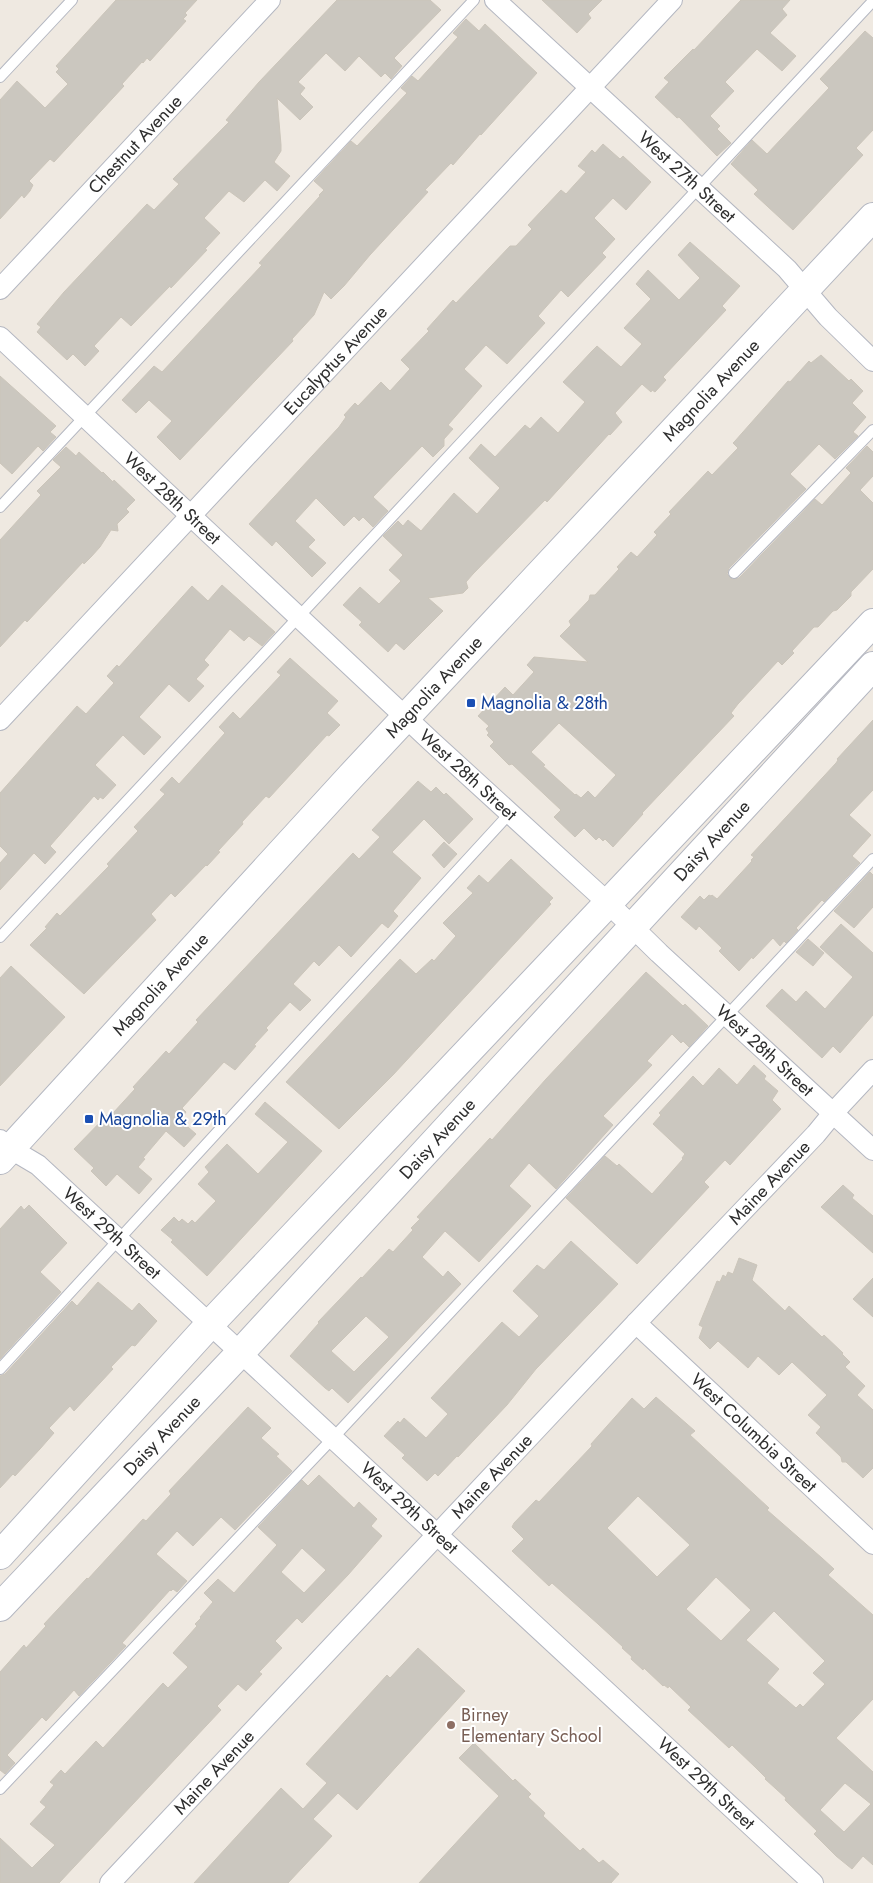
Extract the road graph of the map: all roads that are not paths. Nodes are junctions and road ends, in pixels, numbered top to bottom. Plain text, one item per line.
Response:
1 (72, 0) edge
2 (270, 0) edge
3 (474, 0) edge
4 (495, 0) edge
5 (672, 0) edge
6 (873, 1) edge
7 (0, 78) edge
8 (590, 87) junction
9 (698, 187) junction
10 (873, 217) edge
11 (0, 289) edge
12 (806, 290) junction
13 (0, 337) edge
14 (873, 361) edge
15 (85, 417) junction
16 (873, 430) edge
17 (0, 507) edge
18 (191, 517) junction
19 (734, 573) dead end
20 (299, 617) junction
21 (873, 623) edge
22 (873, 666) edge
23 (406, 718) junction
24 (0, 720) edge
25 (510, 813) junction
26 (873, 859) edge
27 (608, 902) junction
28 (633, 928) junction
29 (0, 937) edge
30 (728, 1016) junction
31 (873, 1070) edge
32 (834, 1112) junction
33 (4, 1150) edge
34 (873, 1150) edge
35 (118, 1239) junction
36 (636, 1323) junction
37 (210, 1324) junction
38 (241, 1352) junction
39 (0, 1369) edge
40 (333, 1438) junction
41 (438, 1533) junction
42 (873, 1544) edge
43 (0, 1555) edge
44 (0, 1607) edge
45 (0, 1789) edge
46 (110, 1883) edge
47 (813, 1883) edge

1 - 7 lane
2 - 11 street, Chestnut Avenue
3 - 15 lane
4 - 8 street, West 27th Street
5 - 8 street, Eucalyptus Avenue
6 - 9 lane
8 - 9 street, West 27th Street
8 - 18 street, Eucalyptus Avenue
9 - 12 street, West 27th Street
9 - 20 lane
10 - 12 street, Magnolia Avenue
12 - 14 street, West 27th Street
12 - 23 street, Magnolia Avenue
13 - 15 street, West 28th Street
15 - 17 lane
15 - 18 street, West 28th Street
16 - 19 lane
18 - 20 street, West 28th Street
18 - 24 street, Eucalyptus Avenue
20 - 23 street, West 28th Street
20 - 29 lane
21 - 27 street, Daisy Avenue
22 - 28 street, Daisy Avenue
23 - 25 street, West 28th Street
23 - 33 street, Magnolia Avenue
25 - 27 street, West 28th Street
25 - 35 lane
26 - 30 lane
27 - 28 street, West 28th Street
27 - 37 street, Daisy Avenue
28 - 30 street, West 28th Street
28 - 38 street, Daisy Avenue
30 - 32 street, West 28th Street
30 - 40 lane
31 - 32 street, Maine Avenue
32 - 34 street, West 28th Street
32 - 36 street, Maine Avenue
33 - 35 street, West 29th Street
35 - 37 street, West 29th Street
35 - 39 lane
36 - 41 street, Maine Avenue
36 - 42 street, West Columbia Street
37 - 38 street, West 29th Street
37 - 43 street, Daisy Avenue
38 - 40 street, West 29th Street
38 - 44 street, Daisy Avenue
40 - 41 street, West 29th Street
40 - 45 lane
41 - 46 street, Maine Avenue
41 - 47 street, West 29th Street

